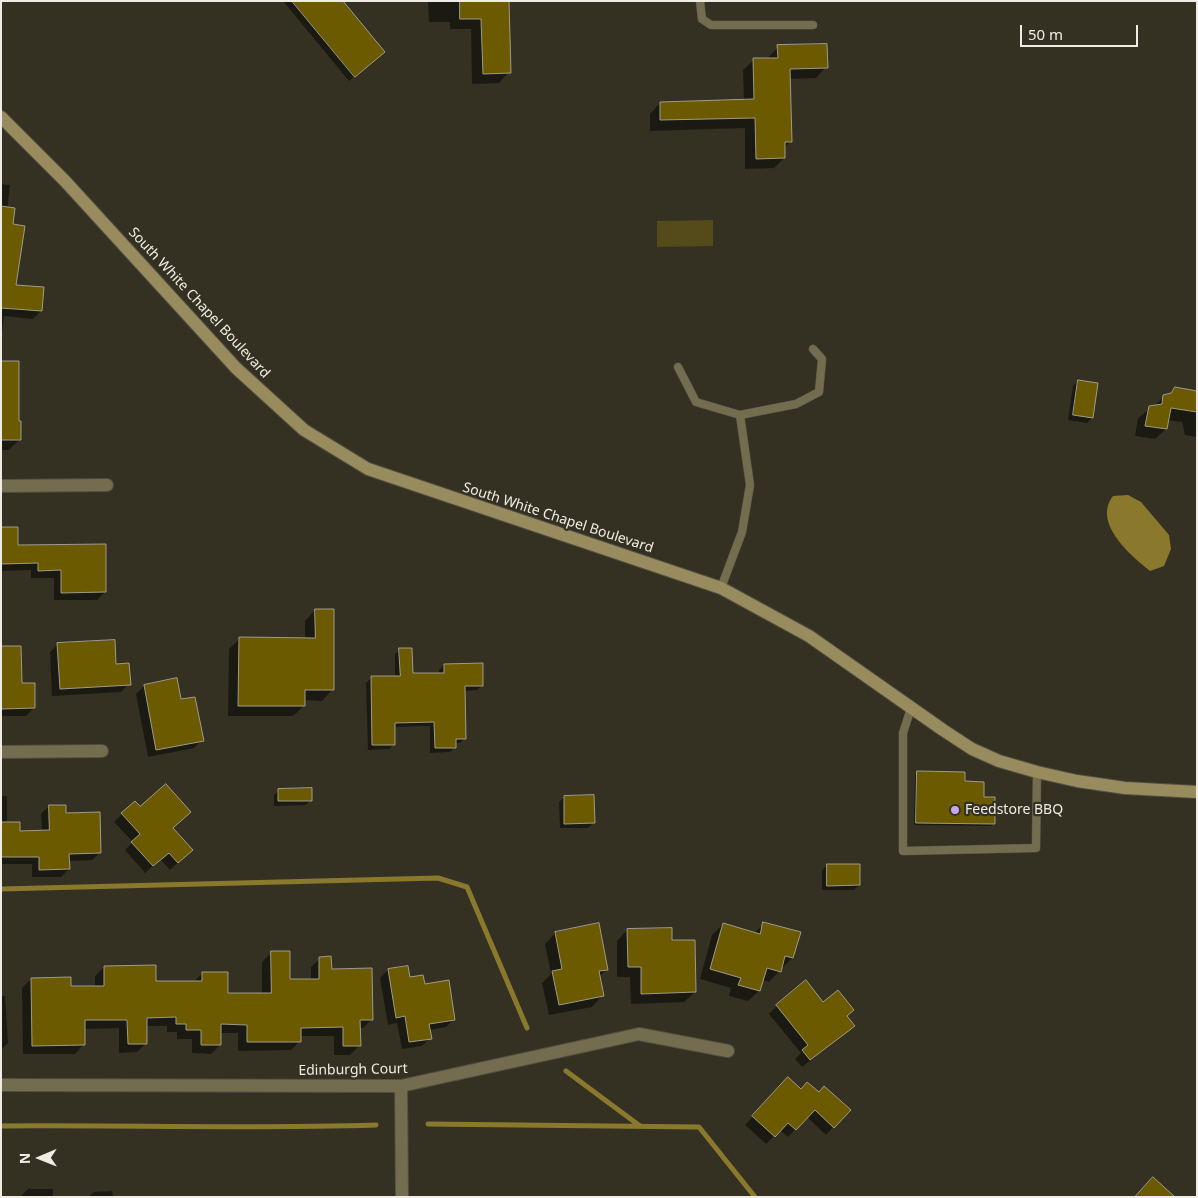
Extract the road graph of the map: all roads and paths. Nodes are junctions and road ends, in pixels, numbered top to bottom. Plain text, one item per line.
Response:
1 (700, 1) edge
2 (813, 25) dead end
3 (1, 117) edge
4 (813, 349) dead end
5 (678, 367) dead end
6 (740, 415) junction
7 (107, 485) dead end
8 (1, 486) edge
9 (721, 588) junction
10 (911, 708) junction
11 (102, 751) dead end
12 (1, 752) edge
13 (1037, 772) junction
14 (1197, 792) edge
15 (728, 1051) dead end
16 (1, 1085) edge
17 (401, 1086) junction
18 (402, 1197) edge

1 - 2 lane
3 - 9 main road, South White Chapel Boulevard
4 - 6 lane
5 - 6 lane
6 - 9 lane
7 - 8 street
9 - 10 main road, South White Chapel Boulevard
10 - 13 main road, South White Chapel Boulevard
10 - 13 lane
11 - 12 street
13 - 14 main road, South White Chapel Boulevard
15 - 17 street, Edinburgh Court
16 - 17 street, Edinburgh Court
17 - 18 street

